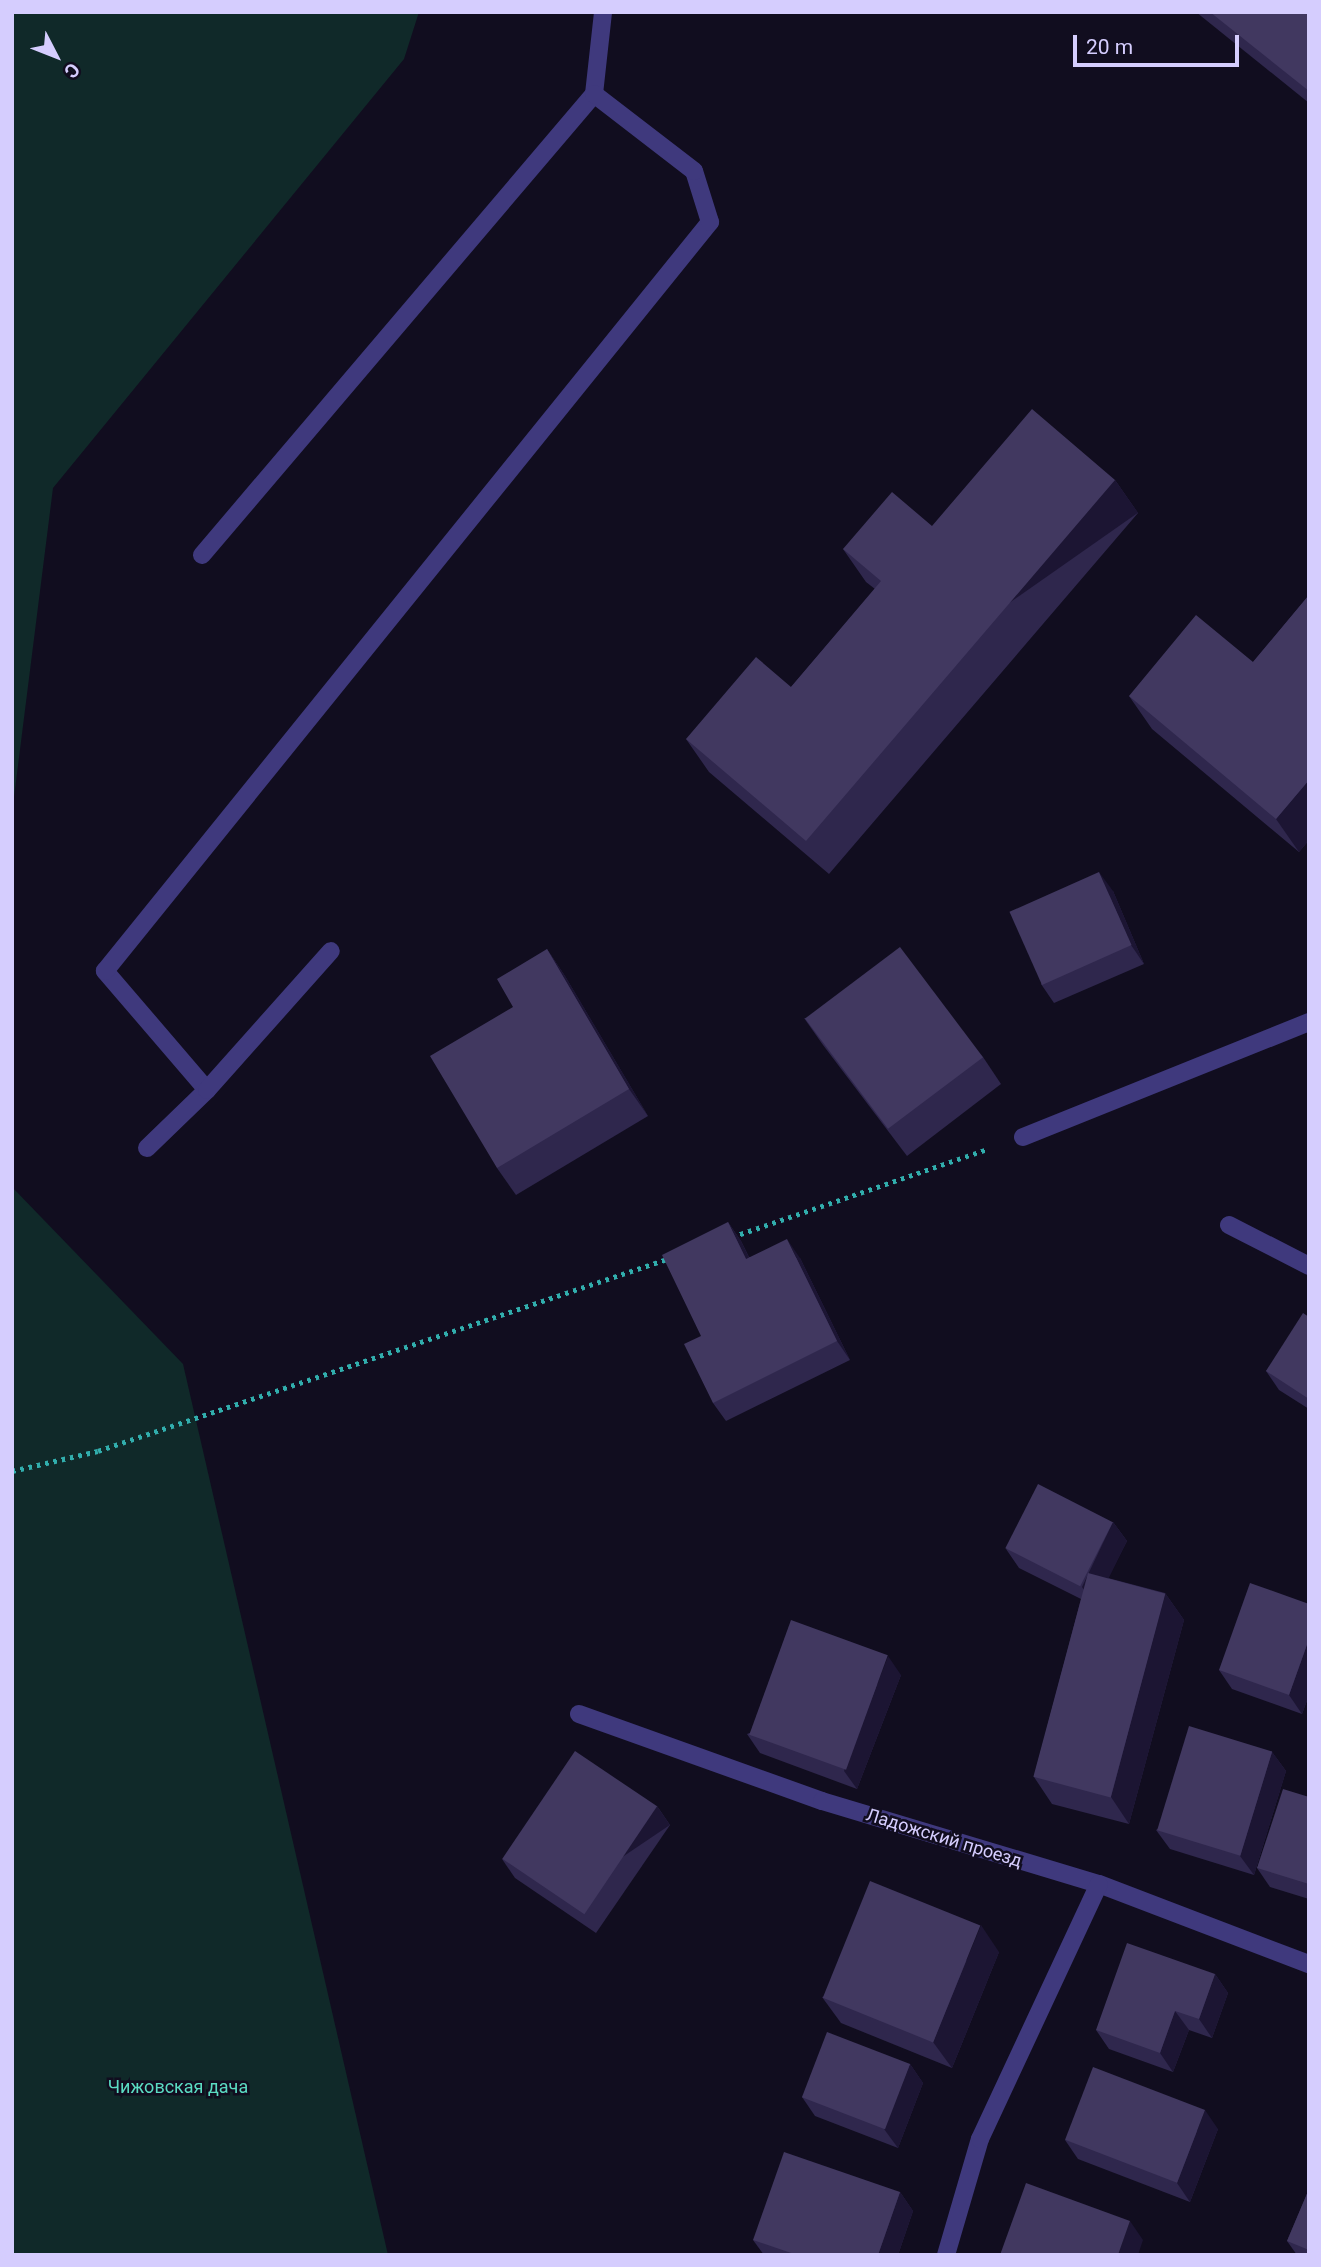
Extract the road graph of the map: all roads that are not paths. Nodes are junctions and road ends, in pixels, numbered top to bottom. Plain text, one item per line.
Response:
1 (603, 12) edge
2 (594, 94) junction
3 (202, 555) dead end
4 (331, 951) dead end
5 (1309, 1021) edge
6 (206, 1090) junction
7 (1023, 1137) road end
8 (147, 1148) dead end
9 (1229, 1225) dead end
10 (1309, 1266) edge
11 (579, 1714) dead end
12 (1099, 1884) junction
13 (1309, 1964) edge
14 (946, 2255) edge

1 - 2 street
2 - 3 street
2 - 6 street
4 - 6 street
5 - 7 street
6 - 8 street
9 - 10 street
11 - 12 street, Ладожский проезд
12 - 13 street, Ладожский проезд
12 - 14 street

